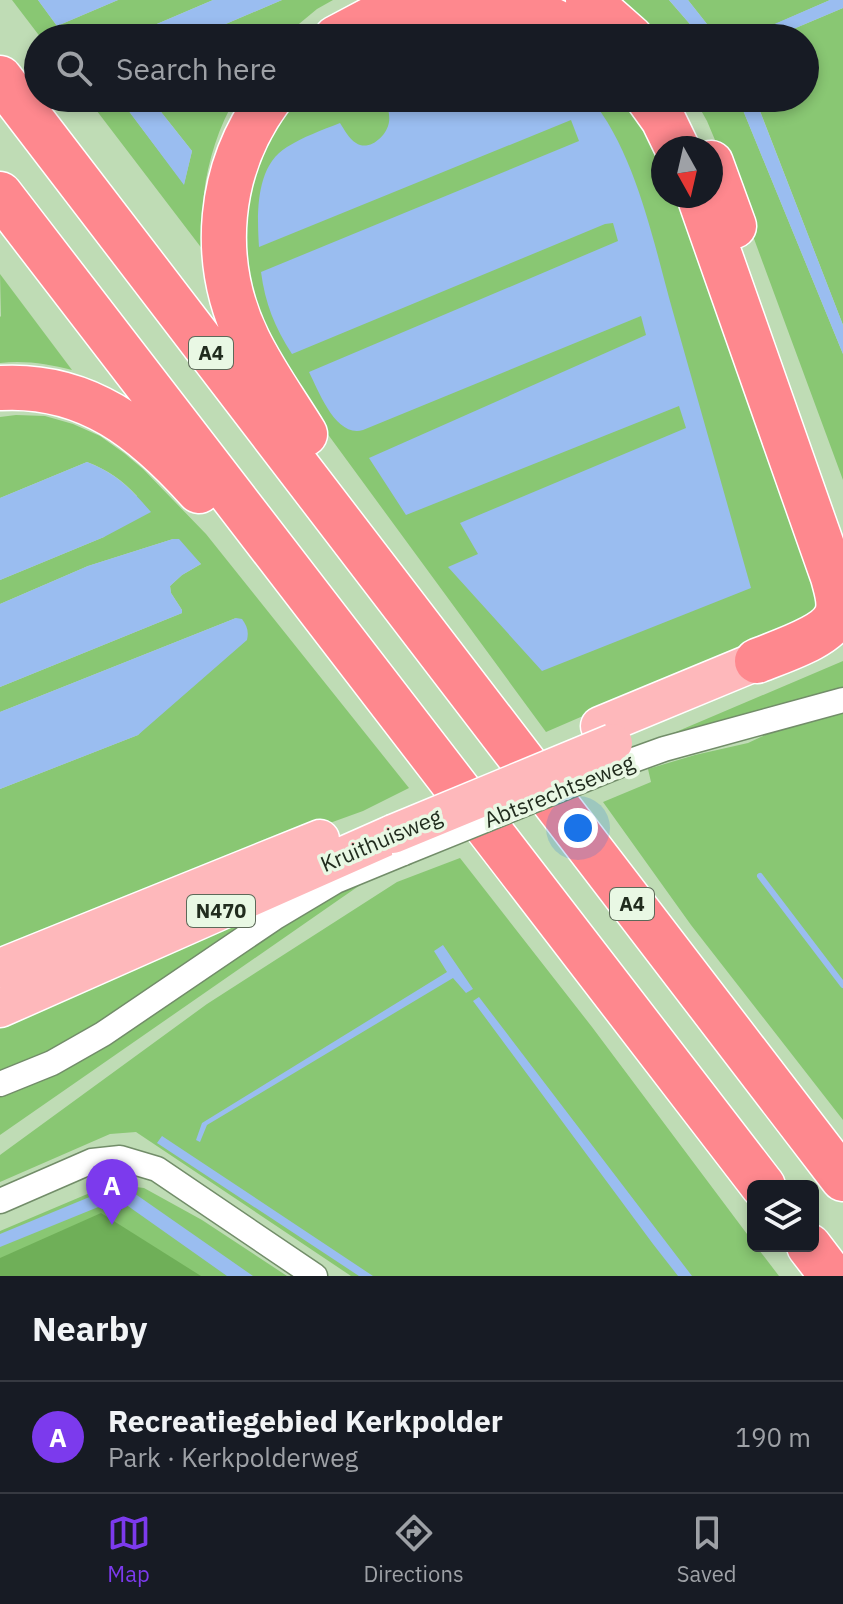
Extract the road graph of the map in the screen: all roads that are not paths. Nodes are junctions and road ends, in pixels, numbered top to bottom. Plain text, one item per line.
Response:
1 (588, 0) edge
2 (362, 24) edge
3 (560, 24) edge
4 (615, 24) edge
5 (0, 78) edge
6 (24, 109) edge
7 (26, 112) edge
8 (261, 112) edge
9 (658, 112) edge
10 (685, 112) edge
11 (671, 136) edge
12 (698, 136) edge
13 (0, 194) edge
14 (723, 197) edge
15 (703, 208) edge
16 (0, 388) edge
17 (843, 542) edge
18 (422, 628) junction
19 (843, 647) edge
20 (761, 671) junction
21 (843, 700) edge
22 (417, 735) junction
23 (614, 744) junction
24 (393, 834) junction
25 (0, 968) edge
26 (0, 1008) edge
27 (0, 1084) edge
28 (843, 1179) edge
29 (758, 1180) edge
30 (0, 1201) edge
31 (814, 1252) edge
32 (315, 1276) edge
33 (832, 1276) edge

1 - 4 highway
2 - 3 highway
5 - 6 highway, A4
7 - 18 highway, A4
8 - 18 highway, A4
9 - 11 highway
10 - 12 highway
13 - 22 highway
14 - 17 highway
15 - 20 highway
16 - 22 highway
18 - 28 highway, A4
19 - 20 highway
20 - 23 main road, Kruithuisweg / N470
21 - 23 street, Abtsrechtseweg
22 - 29 highway
23 - 24 main road, Kruithuisweg / N470
24 - 25 main road, Kruithuisweg / N470
24 - 26 main road, Kruithuisweg / N470
24 - 27 street
30 - 32 street
31 - 33 highway

